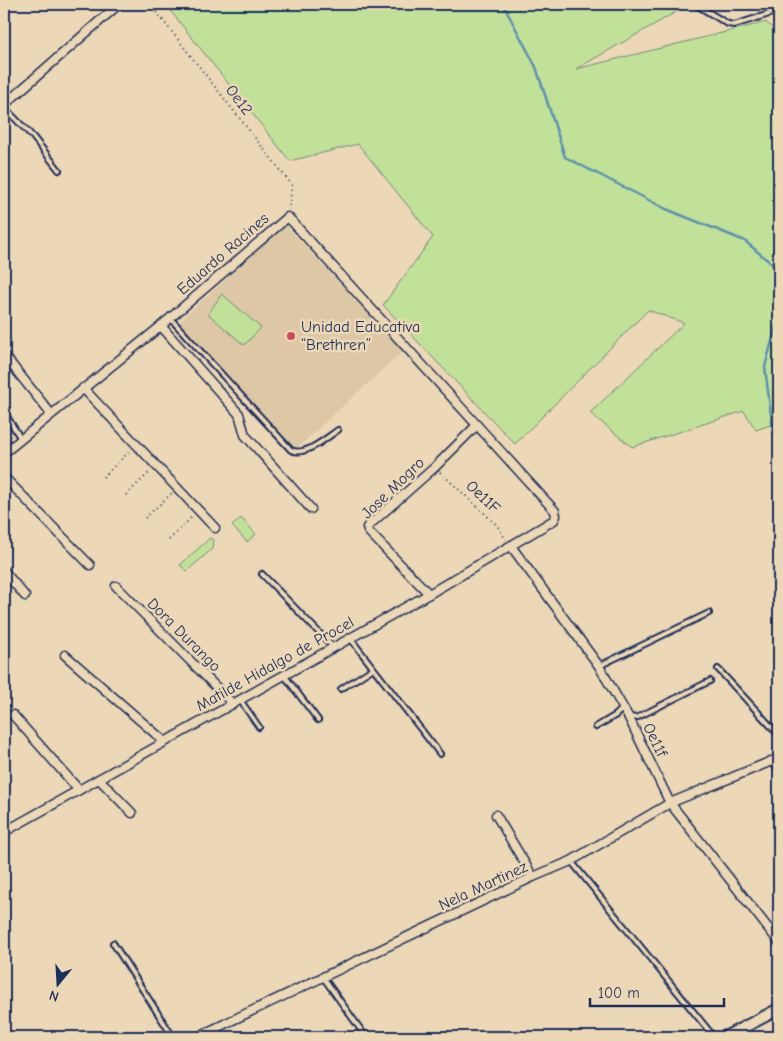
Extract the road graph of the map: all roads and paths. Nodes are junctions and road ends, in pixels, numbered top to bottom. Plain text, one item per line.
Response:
1 (119, 4) edge
2 (150, 4) edge
3 (698, 6) dead end
4 (779, 11) edge
5 (4, 106) edge
6 (59, 170) dead end
7 (288, 216) junction
8 (170, 318) junction
9 (161, 326) junction
10 (4, 355) edge
11 (83, 388) junction
12 (4, 412) edge
13 (51, 414) junction
14 (477, 425) junction
15 (338, 430) dead end
16 (21, 439) junction
17 (136, 445) junction
18 (4, 453) edge
19 (156, 466) junction
20 (435, 467) junction
21 (4, 477) edge
22 (103, 477) dead end
23 (177, 488) junction
24 (126, 495) dead end
25 (311, 509) dead end
26 (199, 511) junction
27 (556, 516) joint
28 (145, 518) dead end
29 (215, 528) dead end
30 (169, 540) dead end
31 (511, 546) junction
32 (90, 565) dead end
33 (4, 571) edge
34 (262, 574) dead end
35 (116, 586) dead end
36 (428, 594) junction
37 (25, 596) dead end
38 (709, 614) dead end
39 (350, 638) junction
40 (333, 647) junction
41 (65, 655) dead end
42 (599, 666) junction
43 (372, 669) junction
44 (718, 669) dead end
45 (284, 675) junction
46 (710, 680) dead end
47 (341, 689) dead end
48 (236, 702) junction
49 (624, 708) junction
50 (13, 715) dead end
51 (630, 718) junction
52 (318, 720) dead end
53 (259, 727) dead end
54 (596, 727) dead end
55 (779, 735) edge
56 (165, 742) junction
57 (440, 754) dead end
58 (779, 758) edge
59 (771, 762) junction
60 (779, 770) edge
61 (99, 779) junction
62 (79, 790) junction
63 (670, 803) junction
64 (132, 813) dead end
65 (496, 815) dead end
66 (4, 832) edge
67 (571, 860) junction
68 (533, 877) junction
69 (779, 942) edge
70 (113, 943) dead end
71 (323, 977) junction
72 (779, 1009) edge
73 (173, 1037) edge
74 (198, 1037) edge
75 (366, 1037) edge
76 (714, 1037) edge
77 (725, 1037) edge

1 - 5 street
2 - 7 path, Oe12
3 - 4 lane
5 - 6 lane
7 - 8 street, Eduardo Racines
7 - 14 street, Eduardo Racines
8 - 9 street, Eduardo Racines
8 - 15 lane
9 - 11 street, Eduardo Racines
9 - 25 street
10 - 13 street
11 - 13 street, Eduardo Racines
11 - 17 street
12 - 16 lane
13 - 16 street, Eduardo Racines
14 - 20 street, Jose Mogro
14 - 27 street, Eduardo Racines
16 - 18 street, Eduardo Racines
17 - 19 street
17 - 22 path
19 - 23 street
19 - 24 path
20 - 31 path, Oe11F
20 - 36 street, Jose Mogro
21 - 32 street
23 - 26 street
23 - 28 path
26 - 29 street
26 - 30 path
27 - 31 street, Matilde Hidalgo de Procel
31 - 36 street, Matilde Hidalgo de Procel
31 - 42 street, Oe11f
33 - 37 street
34 - 40 lane
35 - 48 street, Dora Durango
36 - 39 street, Matilde Hidalgo de Procel
38 - 42 lane
39 - 40 street, Matilde Hidalgo de Procel
39 - 43 lane
40 - 45 street, Matilde Hidalgo de Procel
41 - 56 street
42 - 49 street, Oe11f
43 - 47 lane
43 - 57 lane
44 - 55 lane
45 - 48 street, Matilde Hidalgo de Procel
45 - 52 lane
46 - 51 lane
48 - 53 lane
48 - 56 street, Matilde Hidalgo de Procel
49 - 51 street, Oe11f
49 - 54 lane
50 - 62 street
51 - 63 street, Oe11f
56 - 61 street, Matilde Hidalgo de Procel
58 - 59 street, Nela Martinez
59 - 60 lane
59 - 63 street, Nela Martinez
61 - 62 street, Matilde Hidalgo de Procel
61 - 64 street
62 - 66 street, Matilde Hidalgo de Procel
63 - 67 street, Nela Martinez
63 - 69 street, Oe11f
65 - 68 street
67 - 68 street, Nela Martinez
67 - 76 lane
68 - 71 street, Nela Martinez
70 - 73 lane
71 - 74 street, Nela Martinez
71 - 75 lane
72 - 77 street

